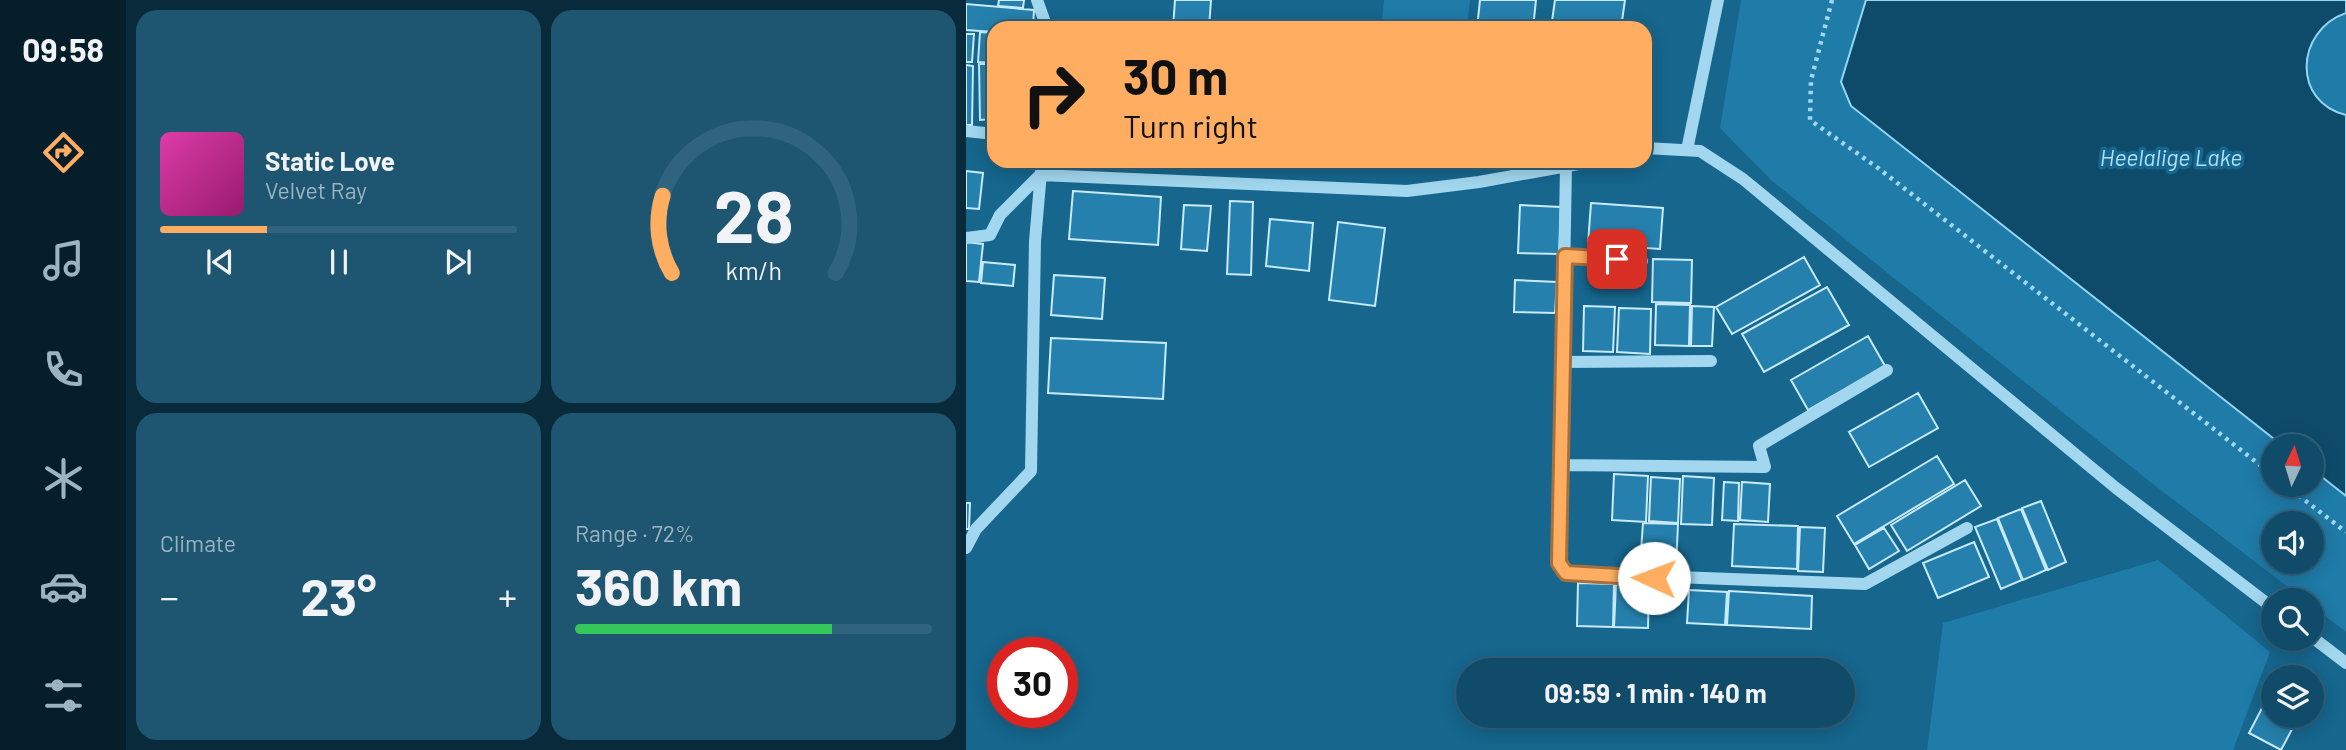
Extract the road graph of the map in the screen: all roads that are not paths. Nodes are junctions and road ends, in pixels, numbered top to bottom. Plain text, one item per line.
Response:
1 (1037, 0) edge
2 (1718, 0) edge
3 (1044, 21) edge
4 (966, 131) edge
5 (987, 133) edge
6 (1652, 148) edge
7 (1687, 150) junction
8 (1041, 168) edge
9 (1555, 168) edge
10 (1566, 168) edge
11 (1040, 175) junction
12 (966, 238) edge
13 (1565, 256) junction
14 (1642, 261) dead end
15 (1711, 361) dead end
16 (1562, 362) junction
17 (1886, 370) dead end
18 (1560, 465) junction
19 (1967, 528) dead end
20 (966, 548) edge
21 (2261, 599) edge
22 (2324, 646) edge
23 (2346, 663) edge

1 - 3 street
2 - 7 street
4 - 5 street
6 - 7 street
7 - 21 street
8 - 11 street
9 - 11 street
10 - 13 street
11 - 12 street
11 - 20 street
13 - 14 street
13 - 16 street
15 - 16 street
16 - 18 street
17 - 18 street
18 - 19 street
22 - 23 street

